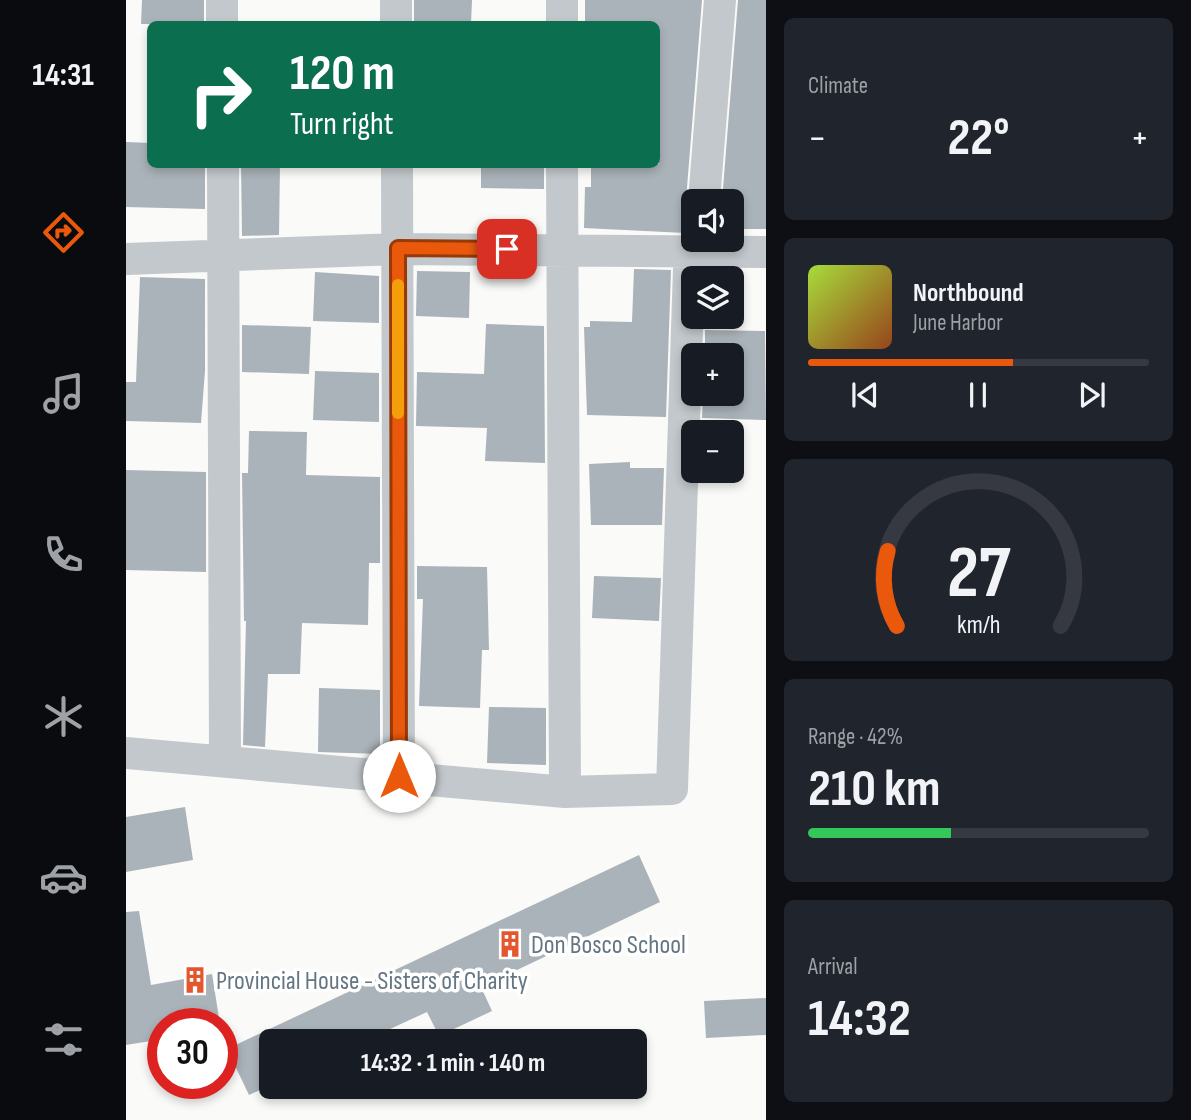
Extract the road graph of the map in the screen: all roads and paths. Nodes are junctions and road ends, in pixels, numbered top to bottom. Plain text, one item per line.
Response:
1 (222, 0) edge
2 (396, 0) edge
3 (562, 0) edge
4 (720, 0) edge
5 (222, 21) edge
6 (396, 21) edge
7 (562, 21) edge
8 (223, 168) edge
9 (397, 168) edge
10 (562, 168) edge
11 (705, 189) edge
12 (681, 246) edge
13 (398, 248) junction
14 (561, 249) junction
15 (744, 251) edge
16 (698, 252) edge
17 (766, 253) edge
18 (224, 257) junction
19 (126, 259) edge
20 (126, 753) edge
21 (225, 760) junction
22 (399, 776) junction
23 (565, 792) junction

1 - 5 street
2 - 6 street
3 - 7 street
4 - 11 street
8 - 18 street
9 - 13 street
10 - 14 street
12 - 14 street
13 - 14 street
13 - 18 street
13 - 22 street
14 - 23 street
15 - 17 street
16 - 23 street
18 - 19 street
18 - 21 street
20 - 21 street
21 - 22 street
22 - 23 street

